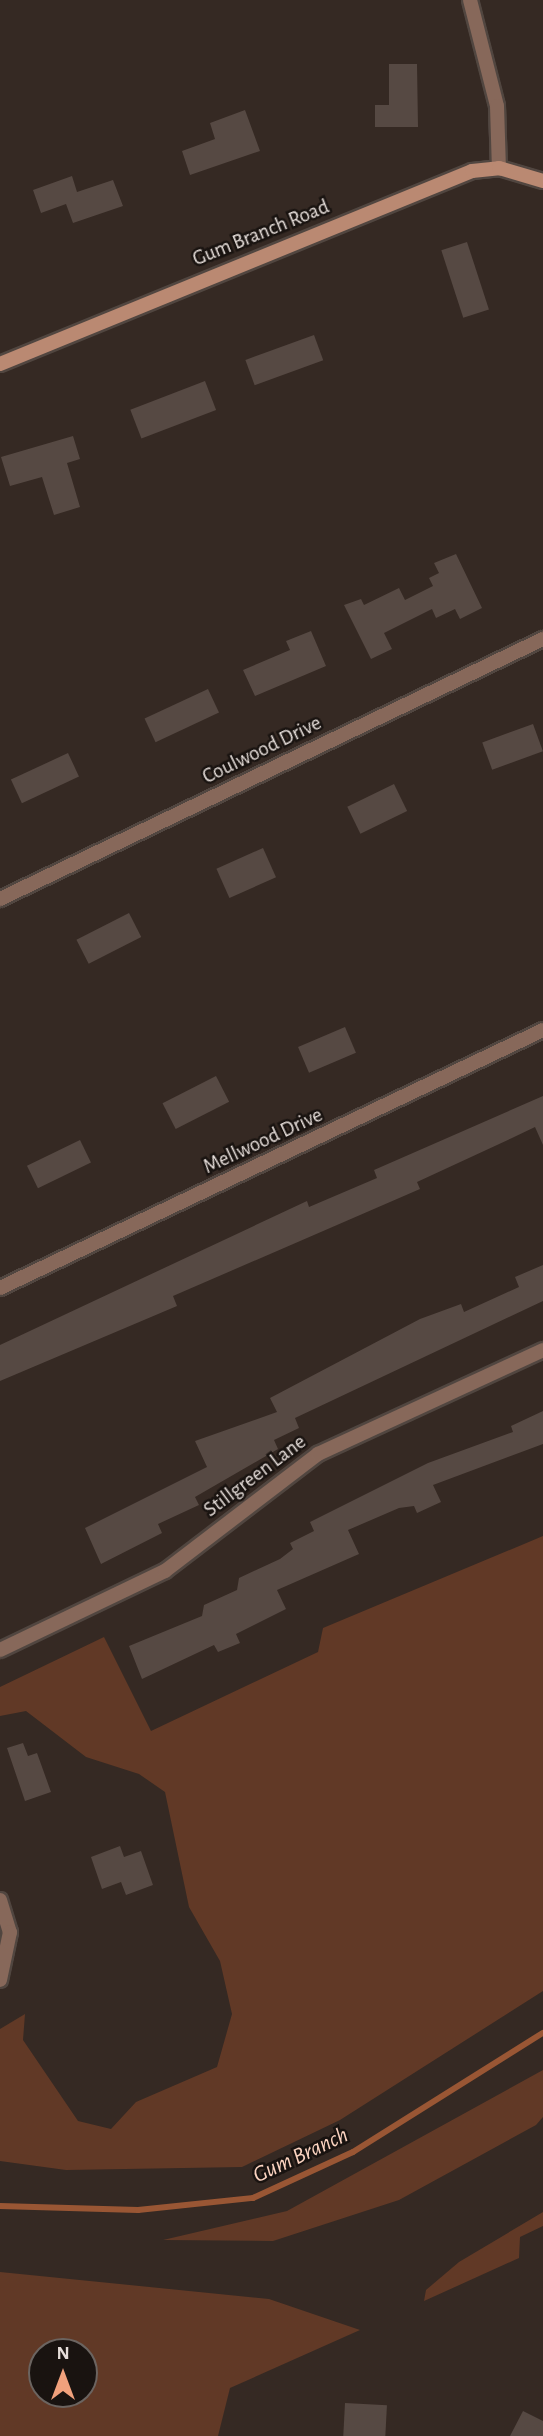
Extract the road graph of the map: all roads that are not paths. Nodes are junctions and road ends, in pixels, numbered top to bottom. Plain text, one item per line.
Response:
1 (470, 0) edge
2 (499, 168) junction
3 (543, 181) edge
4 (0, 364) edge
5 (543, 639) edge
6 (0, 899) edge
7 (543, 1030) edge
8 (0, 1288) edge
9 (543, 1350) edge
10 (0, 1650) edge
11 (0, 1900) edge
12 (0, 1980) edge

1 - 2 street
2 - 3 street, Gum Branch Road
2 - 4 street, Gum Branch Road
5 - 6 street, Coulwood Drive
7 - 8 street, Mellwood Drive
9 - 10 street, Stillgreen Lane
11 - 12 street

